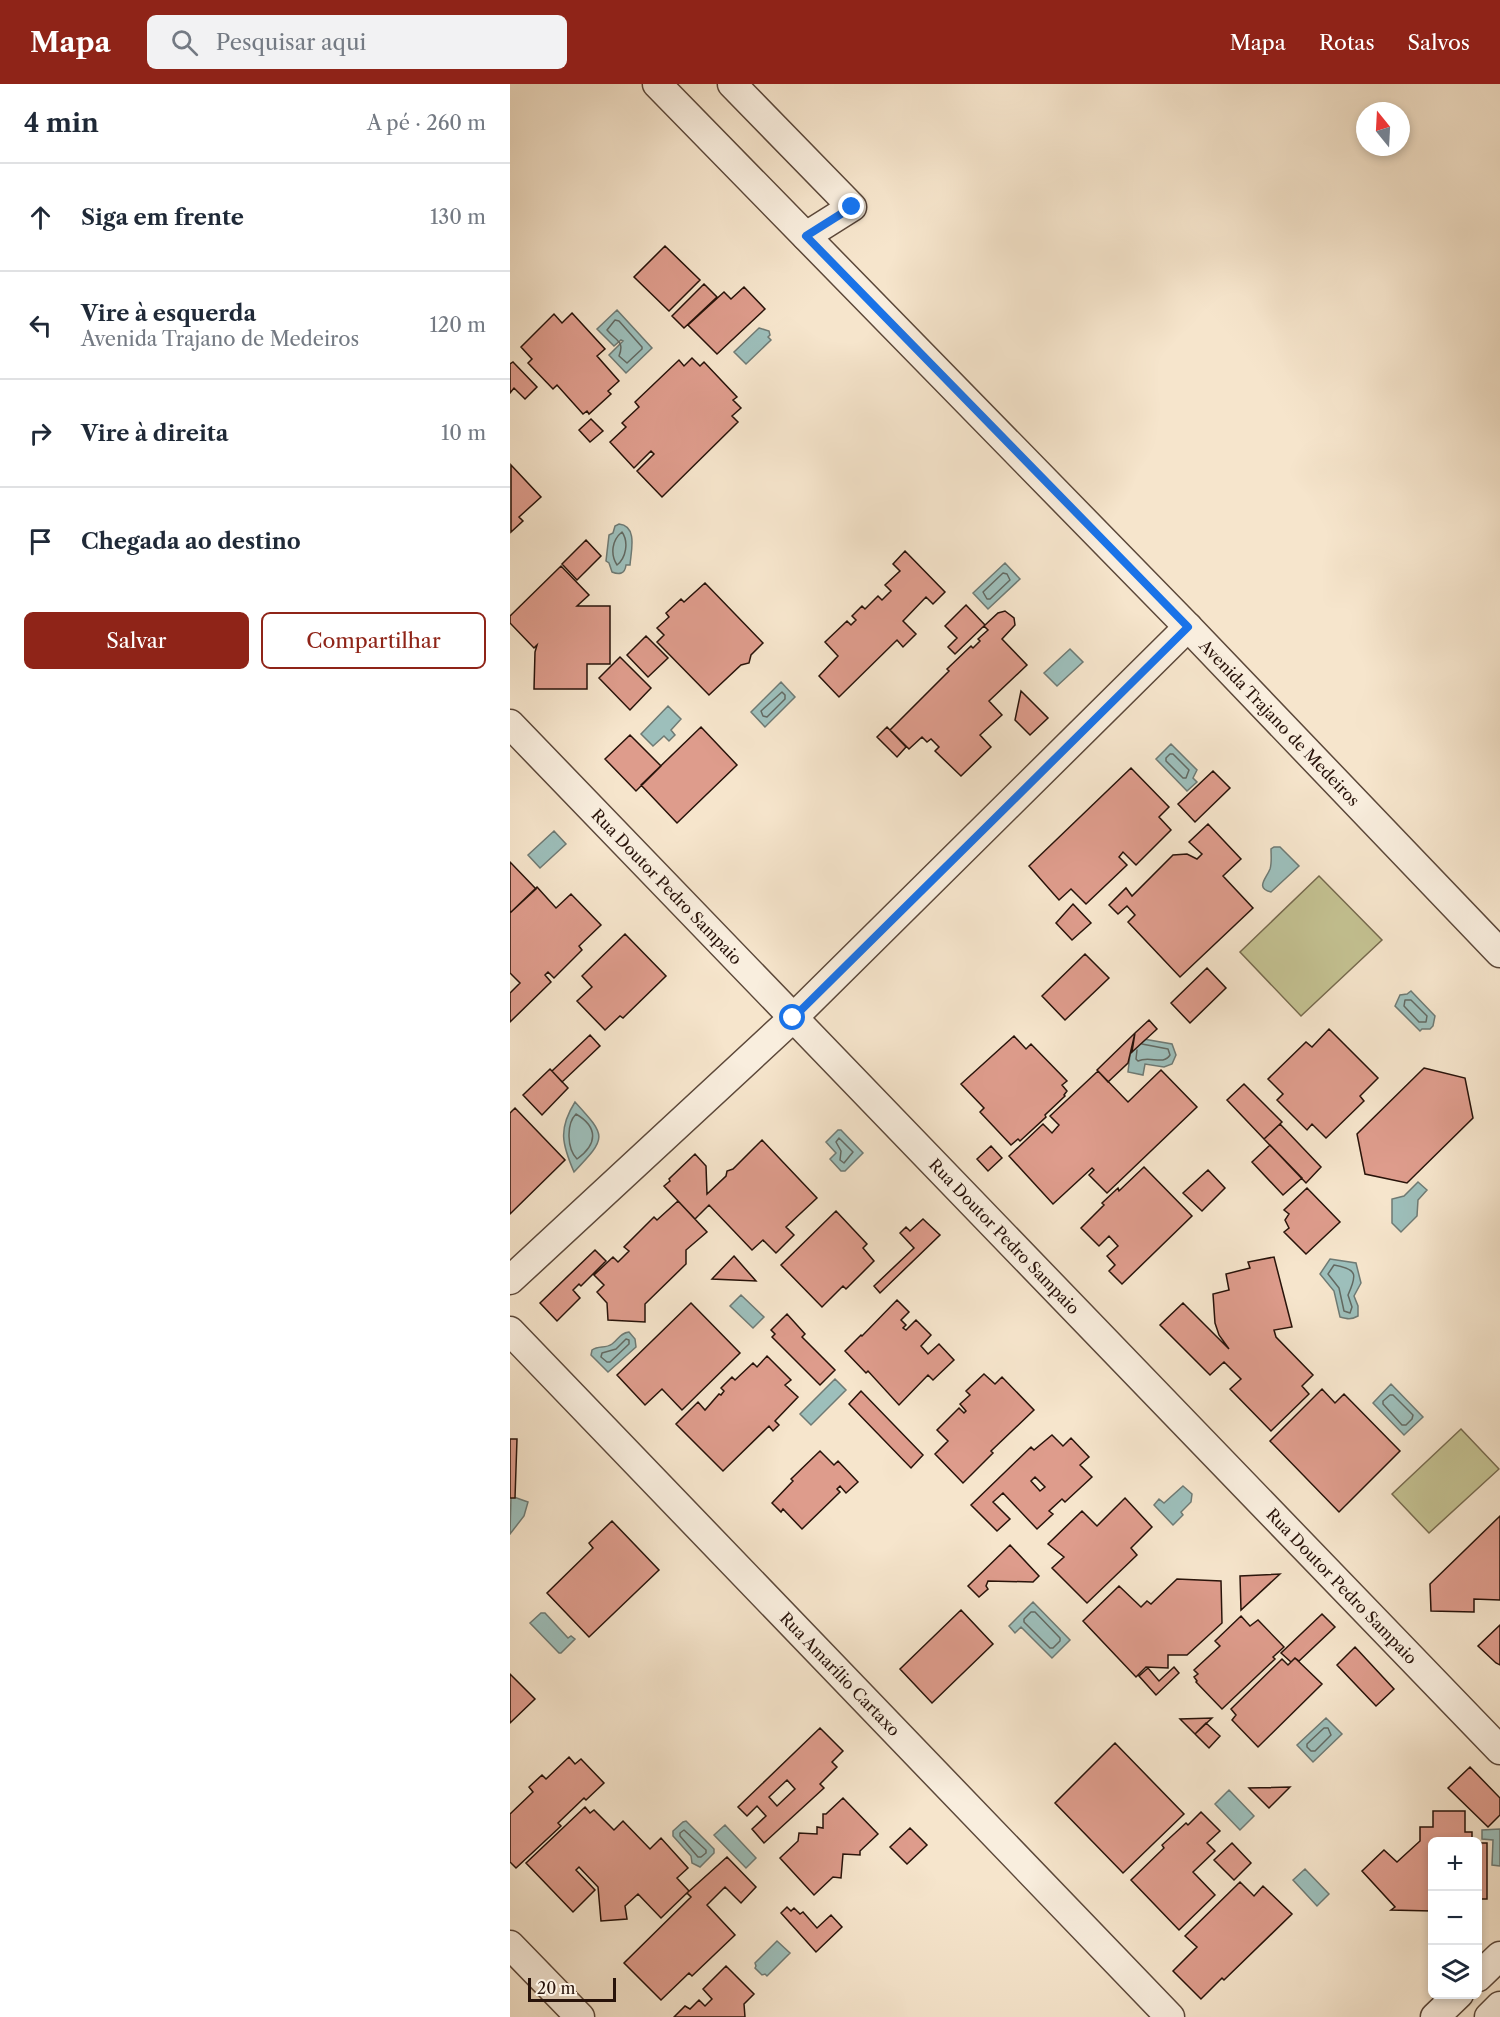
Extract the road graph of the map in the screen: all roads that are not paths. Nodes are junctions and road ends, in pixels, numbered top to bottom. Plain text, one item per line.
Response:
1 (657, 84) edge
2 (732, 84) edge
3 (806, 236) junction
4 (1188, 627) junction
5 (510, 724) edge
6 (1500, 953) edge
7 (793, 1018) junction
8 (510, 1280) edge
9 (510, 1331) edge
10 (1500, 1750) edge
11 (510, 1945) edge
12 (1500, 1956) edge
13 (1482, 1973) edge
14 (1455, 1999) edge
15 (1500, 2006) edge
16 (580, 2017) edge
17 (1170, 2017) edge
18 (1435, 2017) edge
19 (1489, 2017) edge

1 - 3 street, Avenida Trajano de Medeiros
2 - 3 street
3 - 4 street, Avenida Trajano de Medeiros
4 - 6 street, Avenida Trajano de Medeiros
4 - 7 street
5 - 7 street, Rua Doutor Pedro Sampaio
7 - 8 street
7 - 10 street, Rua Doutor Pedro Sampaio
9 - 17 street, Rua Amarílio Cartaxo
11 - 16 street
12 - 13 street
14 - 18 street
15 - 19 street

